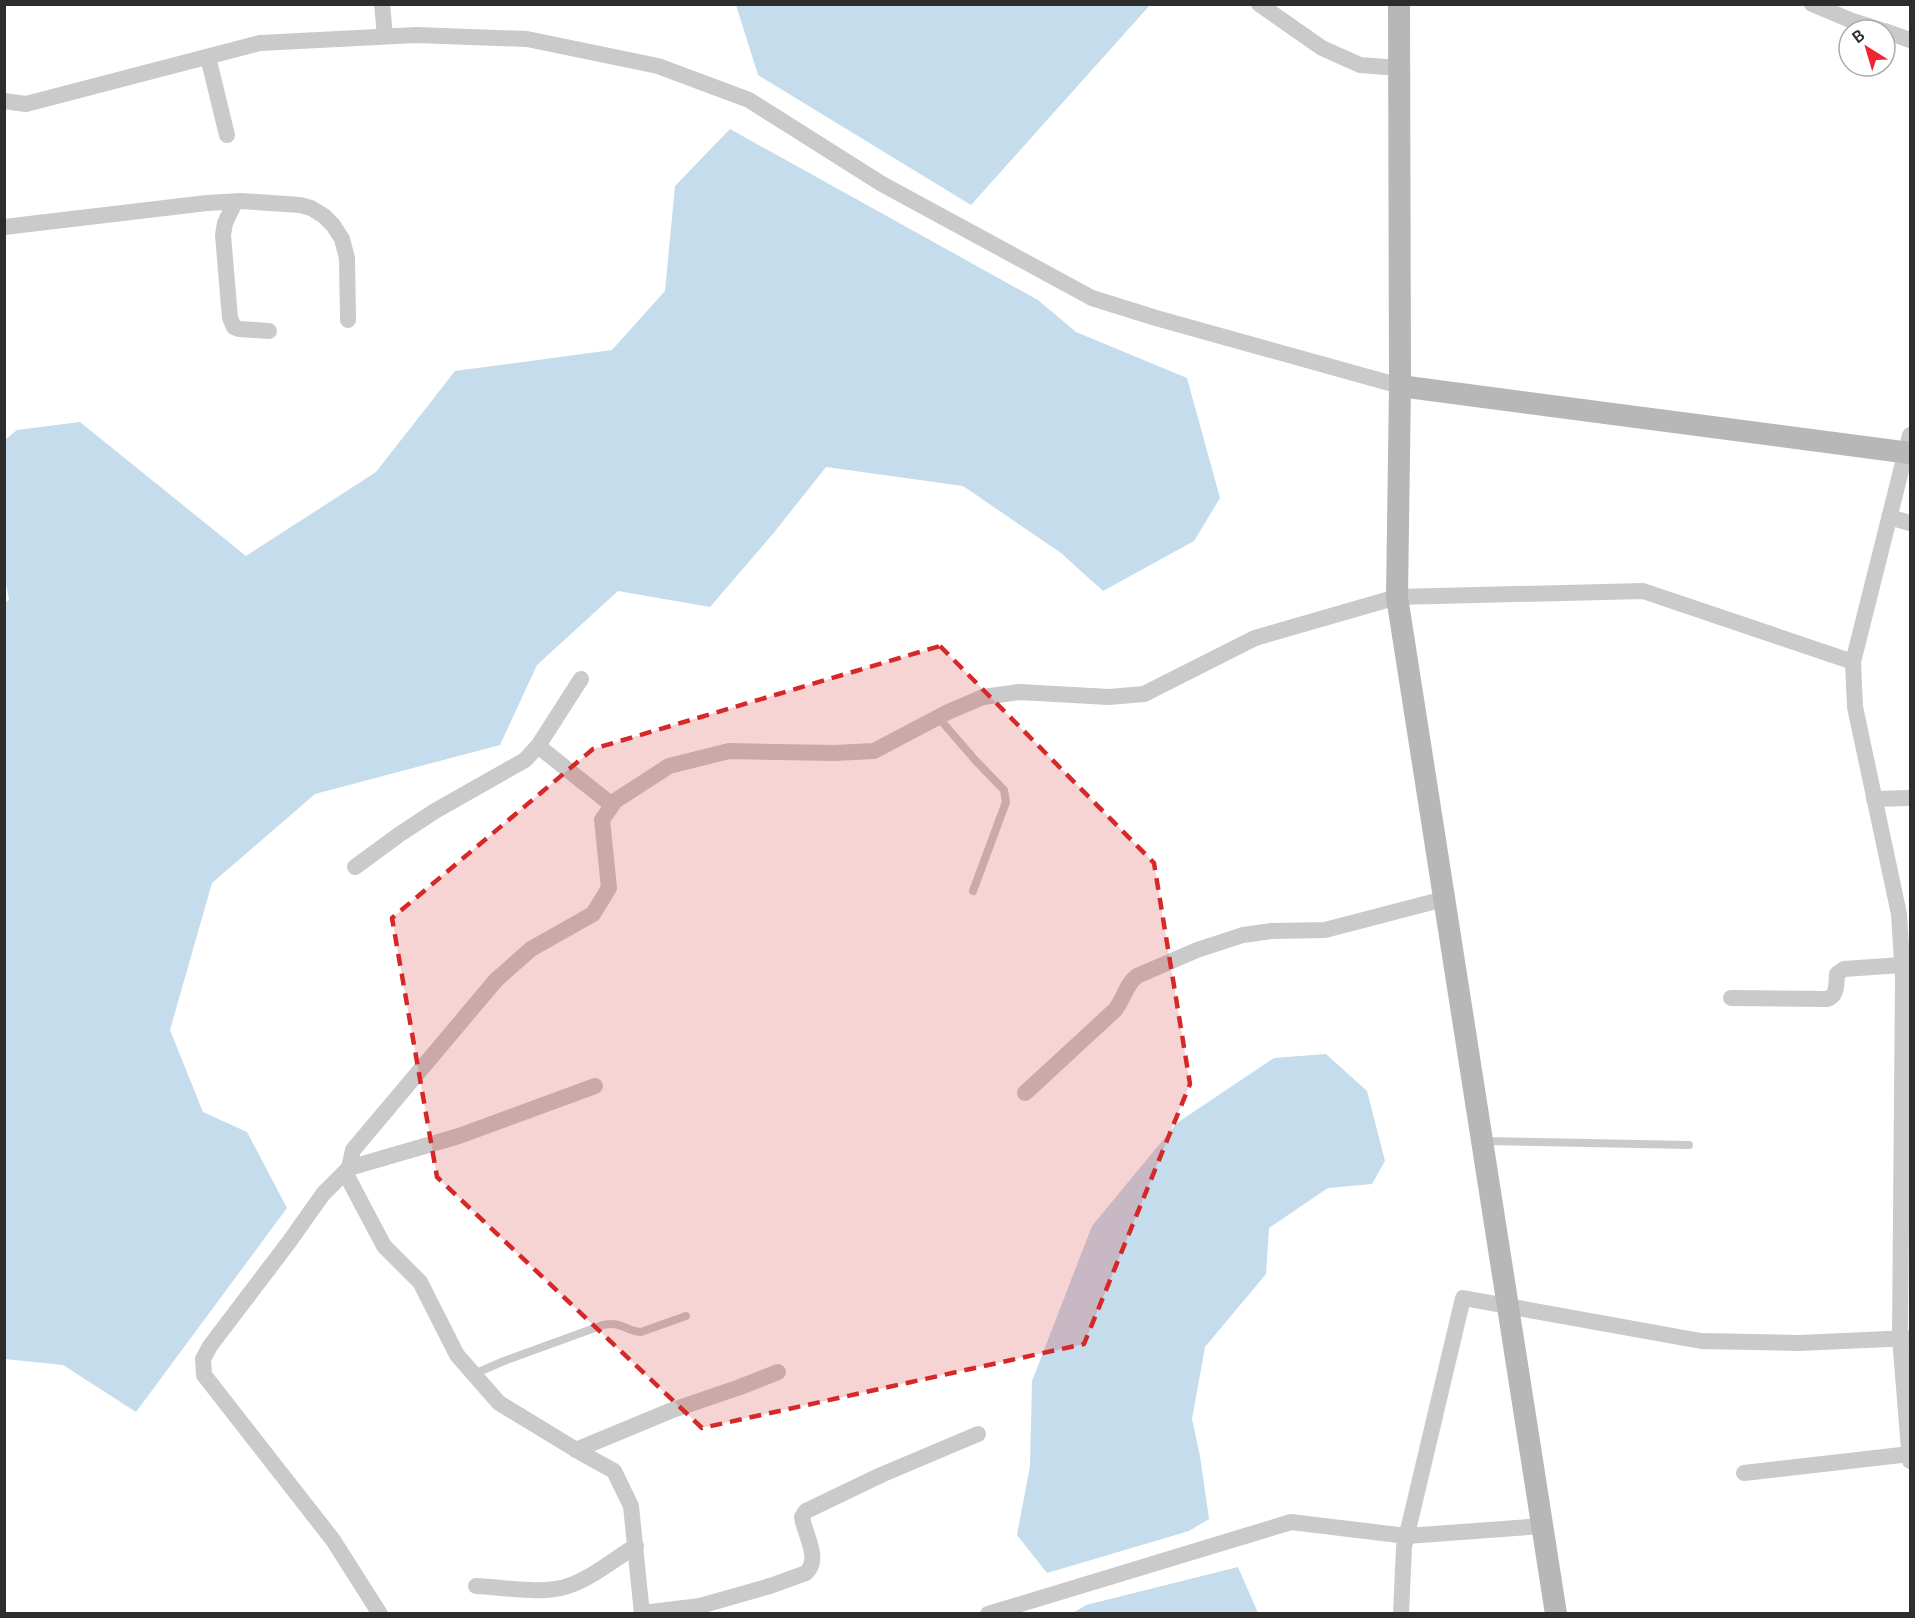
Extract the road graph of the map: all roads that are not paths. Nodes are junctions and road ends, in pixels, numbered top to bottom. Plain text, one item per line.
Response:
1 (382, 4) edge
2 (1259, 4) edge
3 (1399, 4) edge
4 (1812, 4) edge
5 (1845, 18) edge
6 (386, 36) junction
7 (208, 57) junction
8 (1399, 68) junction
9 (4, 101) edge
10 (227, 135) dead end
11 (235, 202) junction
12 (4, 227) edge
13 (348, 320) dead end
14 (268, 331) dead end
15 (1400, 386) junction
16 (1909, 447) edge
17 (1889, 517) junction
18 (1911, 523) edge
19 (1397, 597) junction
20 (1853, 662) junction
21 (581, 680) dead end
22 (938, 717) junction
23 (538, 746) junction
24 (1911, 798) edge
25 (1874, 799) junction
26 (612, 805) junction
27 (355, 867) dead end
28 (973, 891) dead end
29 (1444, 899) junction
30 (1905, 974) edge
31 (1731, 998) dead end
32 (595, 1086) dead end
33 (1025, 1093) dead end
34 (1482, 1141) junction
35 (1689, 1144) dead end
36 (349, 1168) junction
37 (1508, 1306) junction
38 (686, 1316) dead end
39 (1905, 1338) edge
40 (778, 1372) dead end
41 (474, 1374) junction
42 (978, 1434) dead end
43 (576, 1450) junction
44 (1910, 1451) edge
45 (1744, 1473) dead end
46 (1542, 1526) junction
47 (1407, 1536) junction
48 (636, 1546) junction
49 (476, 1586) dead end
50 (642, 1613) edge
51 (380, 1614) edge
52 (988, 1614) edge
53 (1401, 1614) edge
54 (1556, 1614) edge

1 - 6 street
2 - 8 street
3 - 8 street
4 - 5 street
6 - 7 street
6 - 15 street
7 - 9 street
7 - 10 street
8 - 15 street
11 - 12 street
11 - 13 street
11 - 14 street
15 - 16 street
15 - 19 street
16 - 17 street
17 - 18 street
17 - 20 street
19 - 20 street
19 - 22 street
19 - 29 street
20 - 25 street
21 - 23 street
22 - 26 street
22 - 28 lane
23 - 26 street
23 - 27 street
24 - 25 street
25 - 30 street
26 - 36 street
29 - 33 street
29 - 34 street
30 - 31 street
30 - 39 street
32 - 36 street
34 - 35 lane
34 - 37 street
36 - 41 street
36 - 51 street
37 - 39 street
37 - 46 street
37 - 47 street
38 - 41 lane
39 - 44 street
40 - 43 street
41 - 43 street
42 - 50 street
43 - 48 street
44 - 45 street
46 - 47 street
46 - 54 street
47 - 52 street
47 - 53 street
48 - 49 street
48 - 50 street

